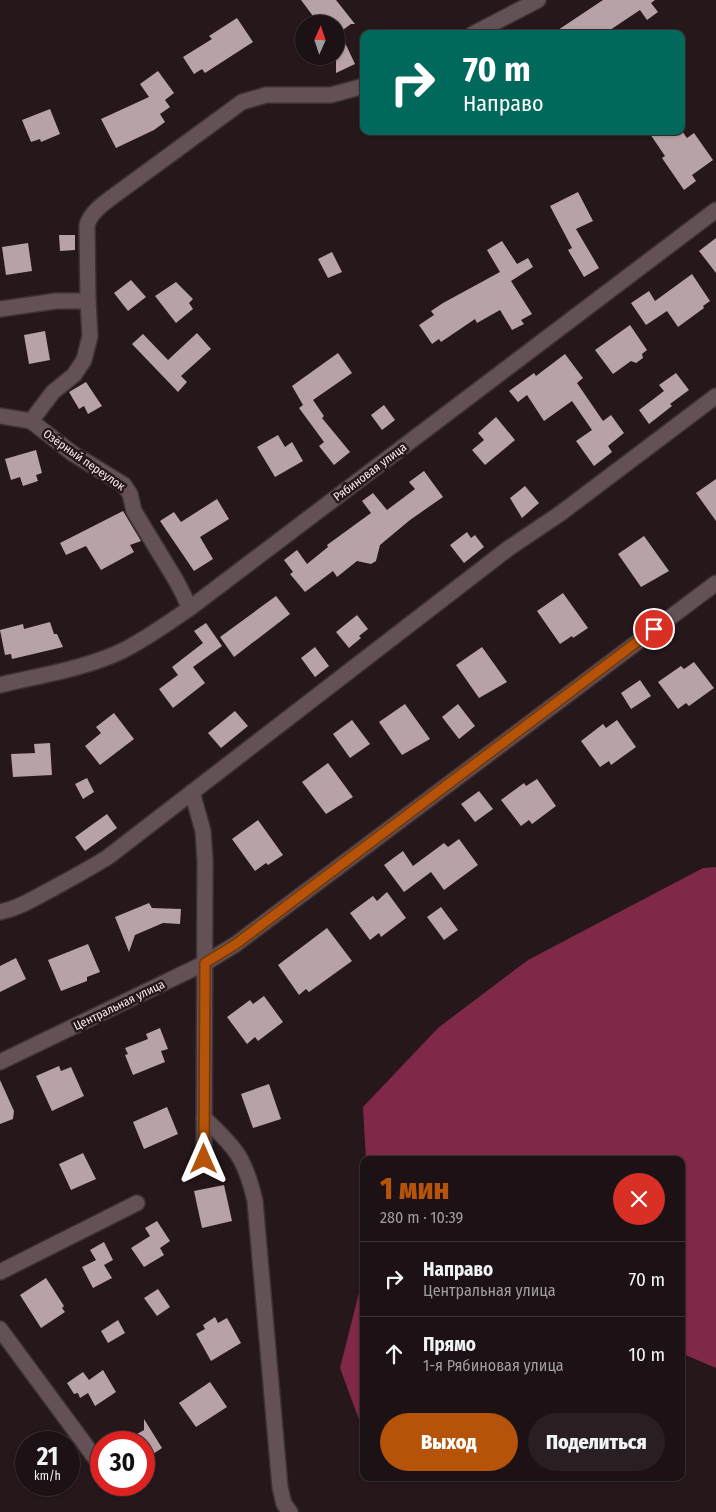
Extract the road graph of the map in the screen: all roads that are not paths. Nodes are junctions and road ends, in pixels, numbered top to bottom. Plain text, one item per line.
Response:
1 (538, 0) edge
2 (482, 30) edge
3 (360, 87) edge
4 (716, 210) edge
5 (88, 301) junction
6 (0, 309) edge
7 (716, 396) edge
8 (0, 416) edge
9 (31, 421) junction
10 (716, 583) edge
11 (190, 608) junction
12 (0, 685) edge
13 (192, 792) junction
14 (0, 912) edge
15 (205, 963) junction
16 (0, 1062) edge
17 (204, 1118) junction
18 (204, 1159) dead end
19 (136, 1203) dead end
20 (0, 1272) edge
21 (0, 1329) edge
22 (90, 1451) edge
23 (290, 1512) edge

1 - 2 street
3 - 5 street
4 - 11 street, Рябиновая улица
5 - 6 street
5 - 9 street
7 - 13 street
8 - 9 street, Озёрный переулок
9 - 11 street, Озёрный переулок
10 - 15 street, Центральная улица
11 - 12 street, Рябиновая улица
13 - 14 street
13 - 15 street
15 - 16 street, Центральная улица
15 - 17 street
17 - 18 street
17 - 23 street
19 - 20 street
21 - 22 street

